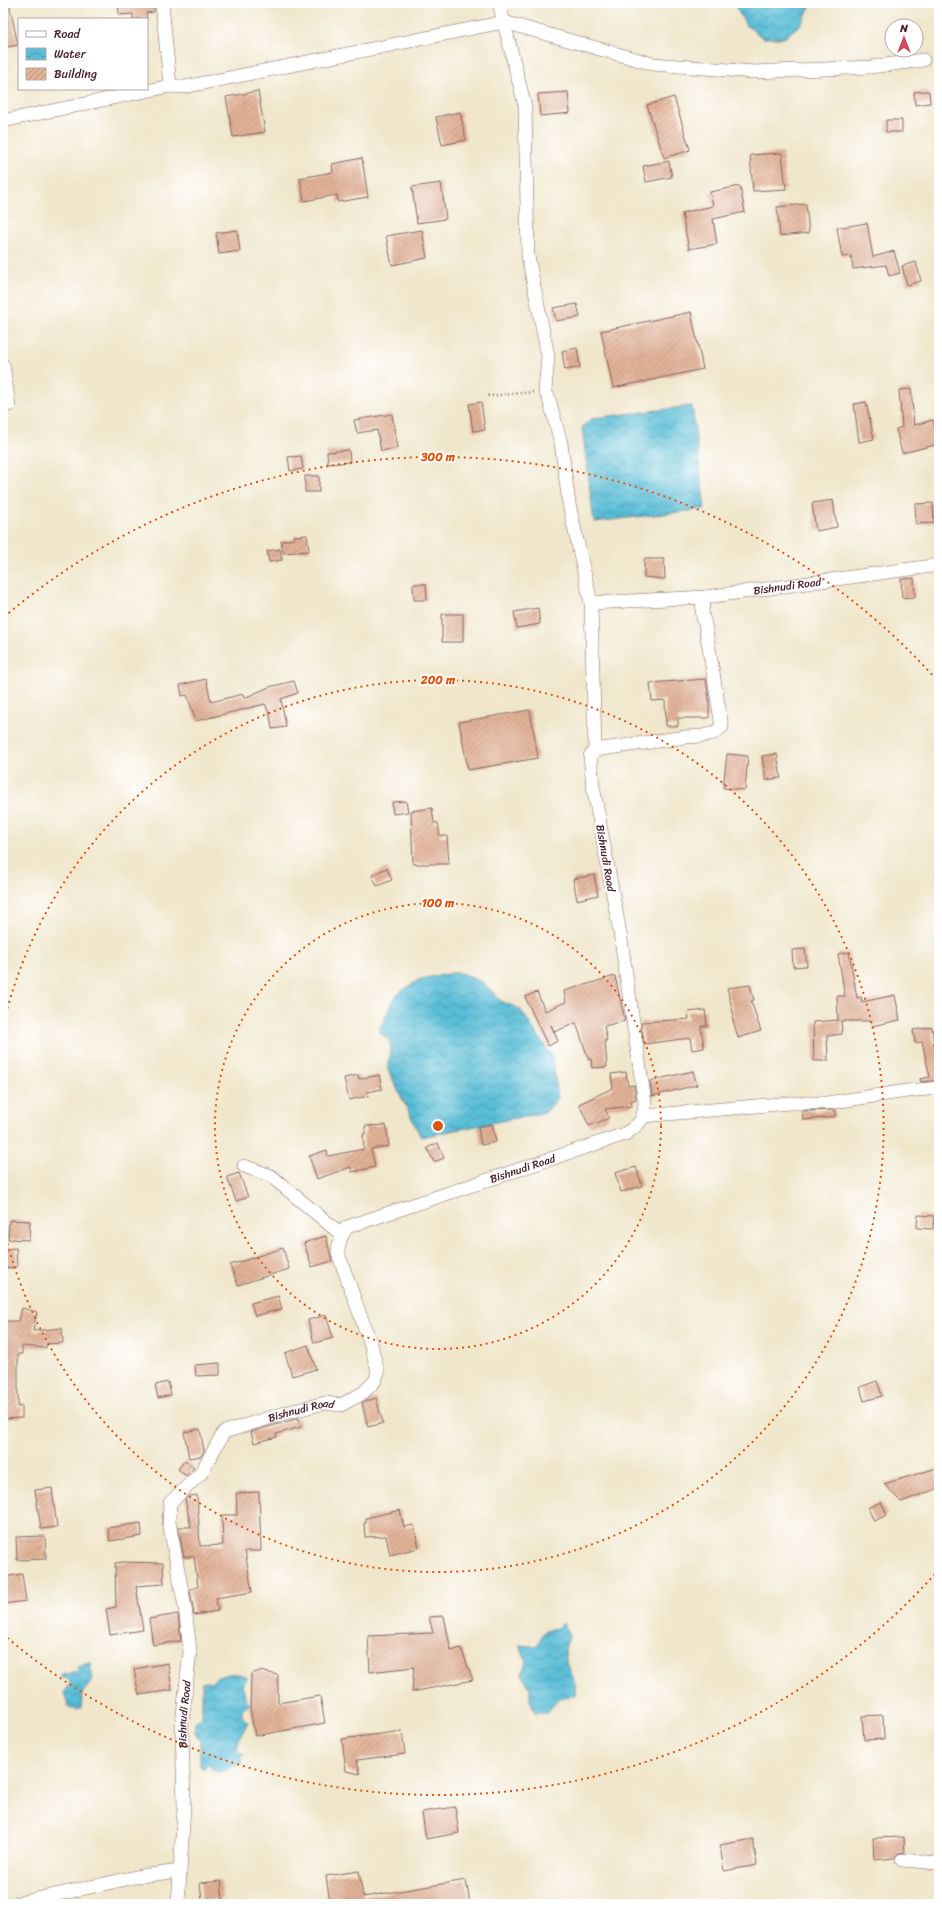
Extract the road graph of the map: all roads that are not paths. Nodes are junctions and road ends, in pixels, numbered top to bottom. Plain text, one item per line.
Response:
1 (162, 3) edge
2 (499, 3) edge
3 (504, 22) junction
4 (923, 60) dead end
5 (170, 86) junction
6 (3, 121) edge
7 (3, 365) edge
8 (3, 405) edge
9 (939, 565) edge
10 (706, 597) junction
11 (591, 603) junction
12 (595, 750) junction
13 (939, 1088) edge
14 (644, 1116) junction
15 (244, 1166) dead end
16 (341, 1234) junction
17 (902, 1860) dead end
18 (939, 1863) edge
19 (180, 1871) junction
20 (14, 1904) edge
21 (178, 1904) edge

1 - 5 street
2 - 3 street
3 - 4 street
3 - 5 street
3 - 11 street, Bishnudi Road
5 - 6 street
7 - 8 street
9 - 10 street, Bishnudi Road
10 - 11 street, Bishnudi Road
10 - 12 street
11 - 12 street, Bishnudi Road
12 - 14 street, Bishnudi Road
13 - 14 street
14 - 16 street, Bishnudi Road
15 - 16 street
16 - 19 street, Bishnudi Road
17 - 18 street
19 - 20 street
19 - 21 street, Bishnudi Road

